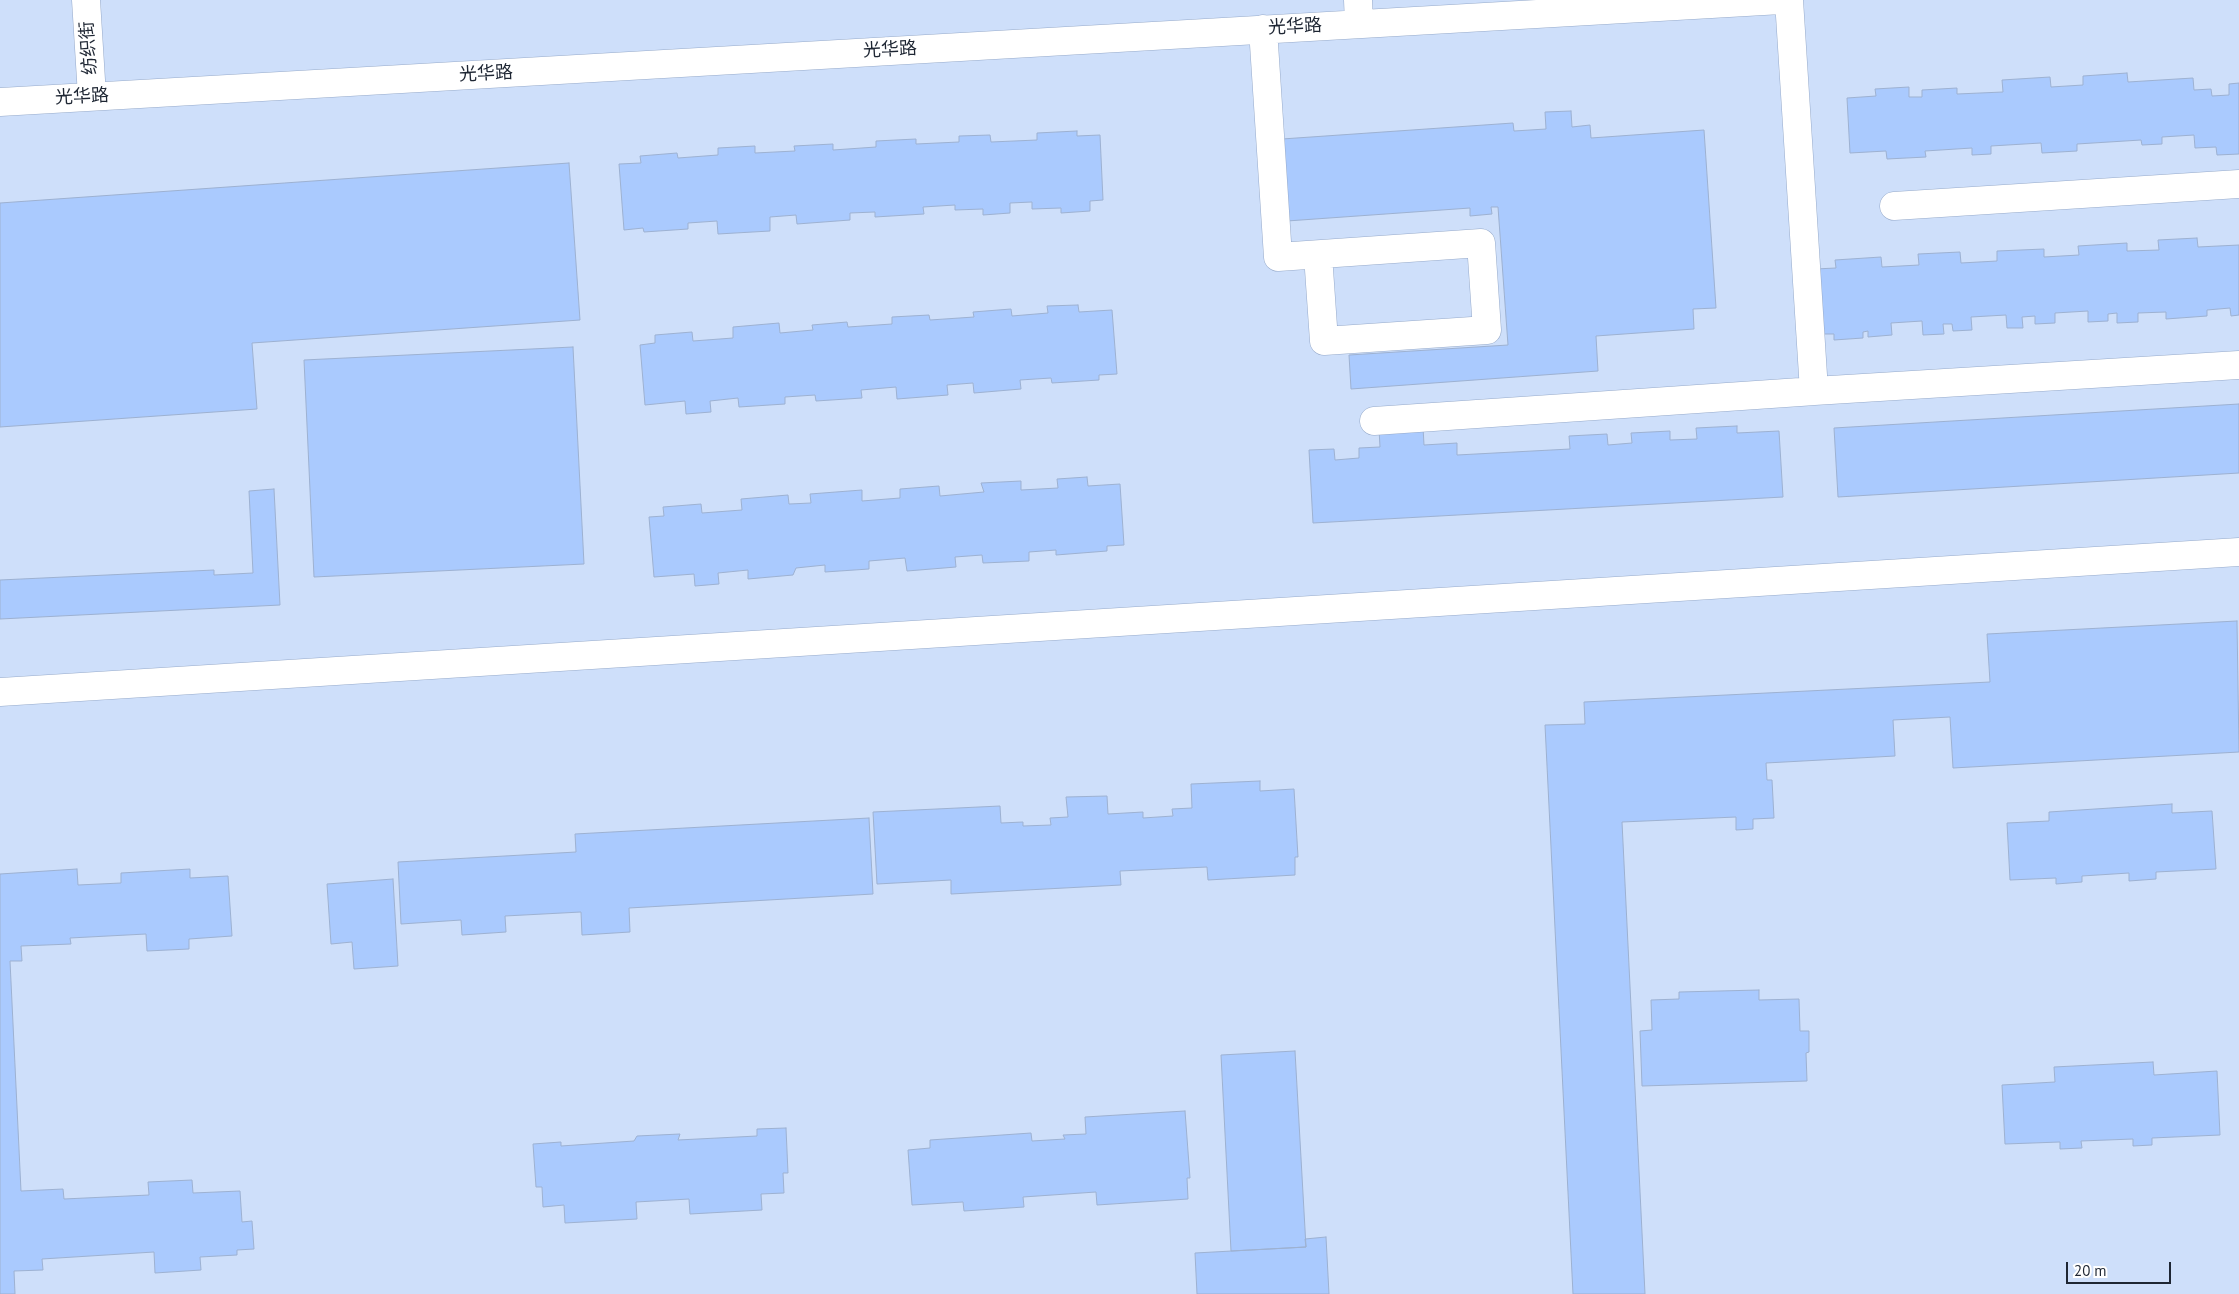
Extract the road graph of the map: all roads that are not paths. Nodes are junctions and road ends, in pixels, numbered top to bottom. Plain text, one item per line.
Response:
1 (86, 0) edge
2 (1781, 0) edge
3 (1789, 0) edge
4 (1359, 12) edge
5 (1262, 29) junction
6 (92, 96) junction
7 (0, 102) edge
8 (2239, 184) edge
9 (1894, 206) dead end
10 (1318, 254) junction
11 (2239, 365) edge
12 (1815, 391) junction
13 (1374, 421) dead end
14 (2239, 552) edge
15 (0, 692) edge

1 - 6 street, 纺织街
2 - 4 street, 光华路
3 - 12 street
4 - 5 street, 光华路
5 - 6 street, 光华路
5 - 10 street
6 - 7 street, 光华路
8 - 9 street
10 - 10 street
11 - 12 street
12 - 13 street
14 - 15 street

